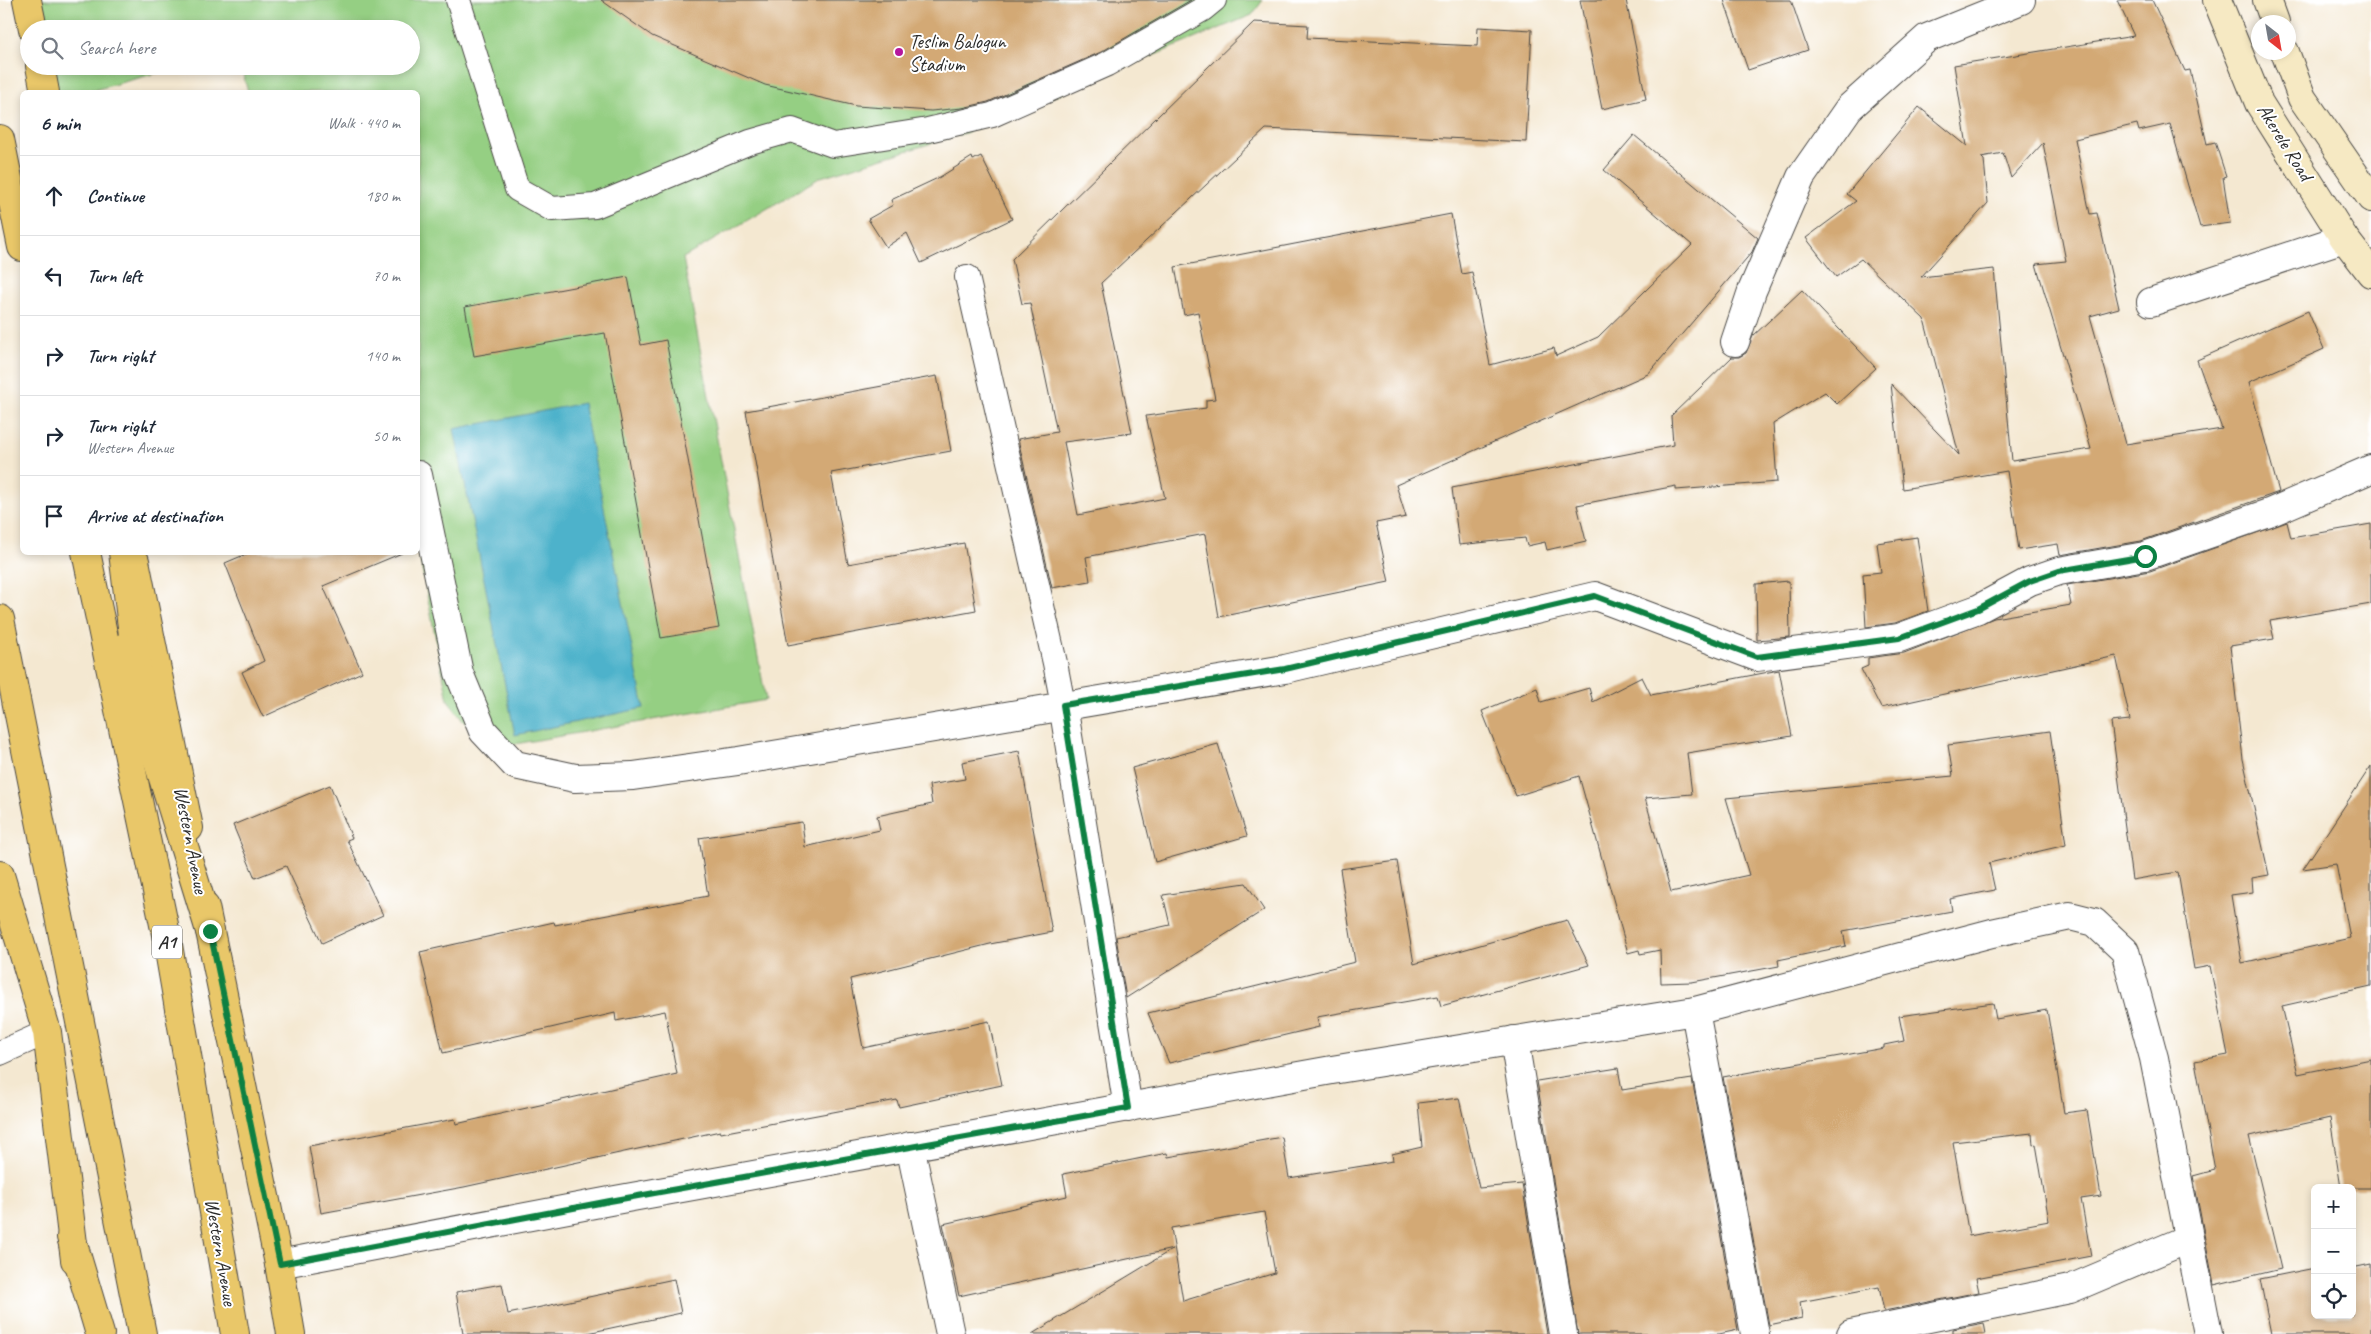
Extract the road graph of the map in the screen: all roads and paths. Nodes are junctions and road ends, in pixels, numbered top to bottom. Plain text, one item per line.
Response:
1 (27, 0) edge
2 (458, 0) edge
3 (1214, 0) edge
4 (2021, 0) edge
5 (2217, 0) edge
6 (2267, 0) edge
7 (2272, 15) edge
8 (31, 20) edge
9 (2288, 60) edge
10 (42, 75) edge
11 (45, 90) edge
12 (0, 139) edge
13 (2367, 184) edge
14 (20, 237) edge
15 (2344, 238) junction
16 (2371, 274) edge
17 (966, 277) dead end
18 (2151, 302) dead end
19 (1734, 342) dead end
20 (2371, 469) edge
21 (420, 485) edge
22 (87, 555) edge
23 (96, 555) edge
24 (123, 555) edge
25 (134, 555) edge
26 (0, 619) edge
27 (1063, 705) junction
28 (142, 713) junction
29 (0, 875) edge
30 (210, 931) junction
31 (167, 939) junction
32 (1695, 1011) junction
33 (47, 1032) junction
34 (1514, 1040) junction
35 (0, 1052) edge
36 (1128, 1108) junction
37 (910, 1146) junction
38 (121, 1229) junction
39 (71, 1237) junction
40 (2188, 1239) junction
41 (280, 1264) junction
42 (89, 1334) edge
43 (100, 1334) edge
44 (130, 1334) edge
45 (142, 1334) edge
46 (234, 1334) edge
47 (291, 1334) edge
48 (950, 1334) edge
49 (1564, 1334) edge
50 (1755, 1334) edge
51 (1851, 1334) edge
52 (2208, 1334) edge

1 - 8 main road
2 - 3 lane
4 - 19 street
5 - 15 street, Akerele Road
6 - 7 street
9 - 13 street
10 - 11 main road
12 - 14 main road
15 - 16 street, Akerele Road
15 - 18 street
17 - 27 lane
20 - 27 street
21 - 27 street
22 - 31 main road, Western Avenue / A1
23 - 28 main road
24 - 28 main road
25 - 30 main road, Western Avenue
26 - 38 main road
27 - 36 street
28 - 30 main road
28 - 31 main road
29 - 33 main road
30 - 41 main road, Western Avenue
31 - 46 main road, Western Avenue / A1
32 - 34 street
32 - 40 street
32 - 50 street
33 - 35 lane
33 - 39 main road
34 - 36 street
34 - 49 street
36 - 37 street
37 - 41 street
37 - 48 street
38 - 44 main road
38 - 45 main road
39 - 42 main road
39 - 43 main road
40 - 51 street
40 - 52 street
41 - 47 main road, Western Avenue

